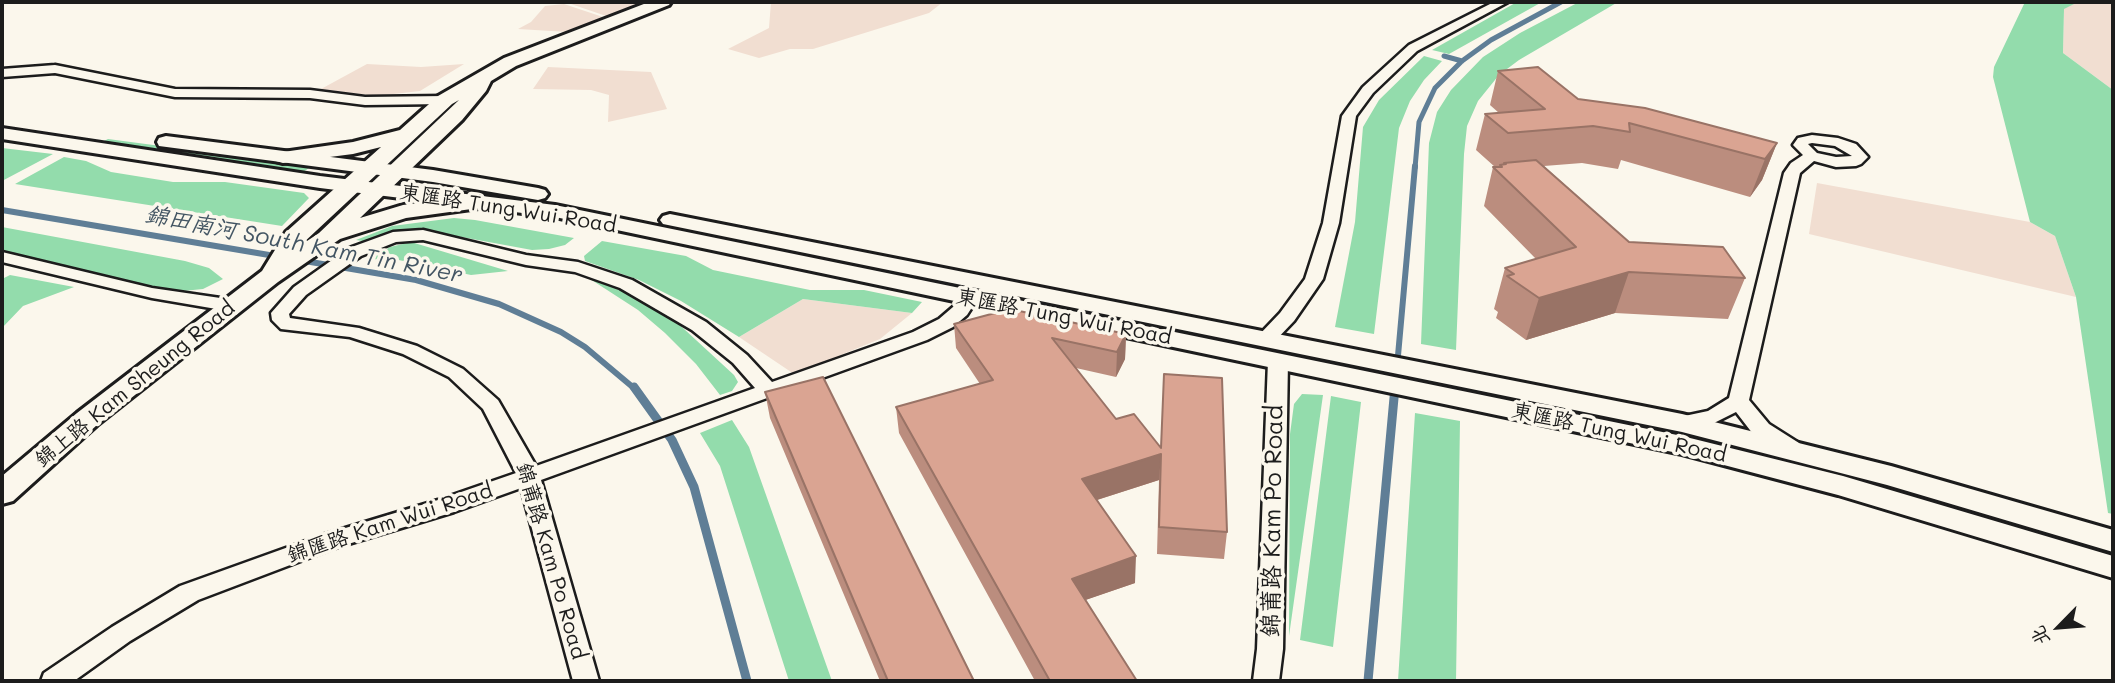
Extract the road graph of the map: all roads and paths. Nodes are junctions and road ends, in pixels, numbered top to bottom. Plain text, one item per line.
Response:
1 (663, 2) edge
2 (1502, 2) edge
3 (2, 73) edge
4 (483, 78) junction
5 (445, 100) junction
6 (2, 120) edge
7 (2, 133) edge
8 (405, 135) junction
9 (1812, 156) dead end
10 (283, 157) junction
11 (369, 167) junction
12 (398, 171) junction
13 (349, 186) junction
14 (380, 189) junction
15 (478, 202) junction
16 (327, 238) junction
17 (2, 257) edge
18 (263, 283) junction
19 (969, 298) junction
20 (234, 306) junction
21 (1277, 347) junction
22 (768, 390) junction
23 (1514, 399) junction
24 (1739, 401) junction
25 (1682, 423) junction
26 (1796, 450) junction
27 (528, 477) junction
28 (2, 493) edge
29 (2113, 541) edge
30 (2113, 568) edge
31 (54, 681) edge
32 (586, 681) edge
33 (1266, 681) edge

1 - 4 main road, 錦上路 Kam Sheung Road
2 - 21 street
3 - 5 street
4 - 5 main road, 錦上路 Kam Sheung Road
4 - 12 main road, 錦上路 Kam Sheung Road
5 - 8 main road, 錦上路 Kam Sheung Road
6 - 10 street, 東匯路 Tung Wui Road
7 - 13 street, 東匯路 Tung Wui Road
8 - 10 main road
8 - 11 main road, 錦上路 Kam Sheung Road
9 - 24 street
10 - 11 street, 東匯路 Tung Wui Road
11 - 12 street, 東匯路 Tung Wui Road
11 - 13 main road, 錦上路 Kam Sheung Road
12 - 14 main road, 錦上路 Kam Sheung Road
12 - 21 street, 東匯路 Tung Wui Road
13 - 14 street, 東匯路 Tung Wui Road
13 - 18 main road, 錦上路 Kam Sheung Road
14 - 15 street, 東匯路 Tung Wui Road
14 - 16 main road, 錦上路 Kam Sheung Road
15 - 16 main road
15 - 19 street, 東匯路 Tung Wui Road
16 - 18 main road, 錦上路 Kam Sheung Road
17 - 20 street
18 - 20 main road, 錦上路 Kam Sheung Road
19 - 21 street, 東匯路 Tung Wui Road
19 - 22 street, 錦匯路 Kam Wui Road
20 - 28 main road, 錦上路 Kam Sheung Road
21 - 23 street, 東匯路 Tung Wui Road
21 - 33 street, 錦莆路 Kam Po Road
22 - 27 street, 錦匯路 Kam Wui Road
22 - 27 street, 錦莆路 Kam Po Road
23 - 25 street, 東匯路 Tung Wui Road
23 - 30 street, 東匯路 Tung Wui Road
24 - 25 street
24 - 26 street
25 - 26 street, 東匯路 Tung Wui Road
26 - 29 street, 東匯路 Tung Wui Road
27 - 31 street, 錦匯路 Kam Wui Road
27 - 32 street, 錦莆路 Kam Po Road

